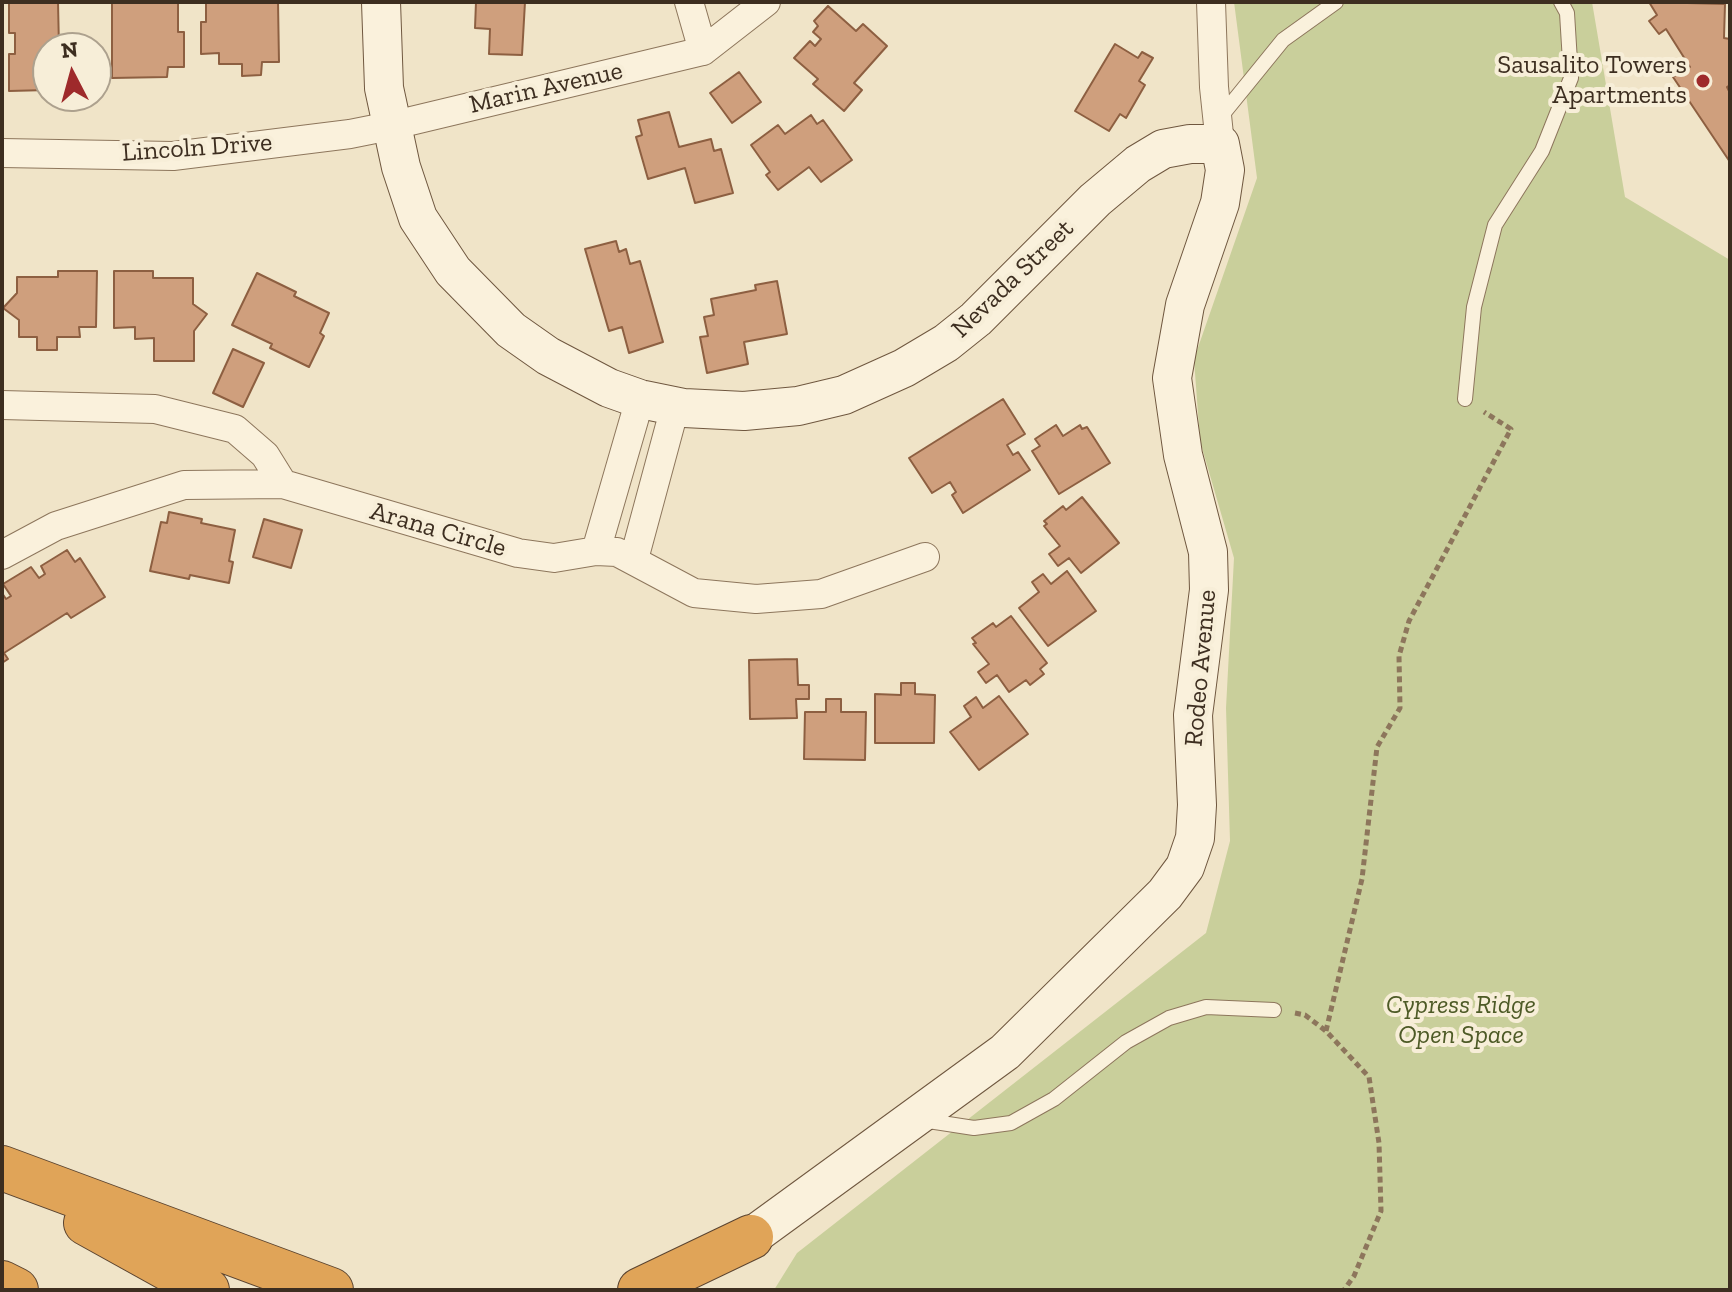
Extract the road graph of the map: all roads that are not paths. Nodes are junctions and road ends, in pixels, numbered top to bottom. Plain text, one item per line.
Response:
1 (381, 2) edge
2 (689, 2) edge
3 (766, 2) edge
4 (1211, 2) edge
5 (1336, 2) edge
6 (1561, 2) edge
7 (703, 51) junction
8 (390, 126) junction
9 (1219, 132) junction
10 (2, 153) edge
11 (1465, 399) road end
12 (658, 403) junction
13 (2, 405) edge
14 (283, 484) junction
15 (596, 551) junction
16 (2, 555) edge
17 (925, 557) dead end
18 (634, 559) junction
19 (1274, 1010) road end
20 (914, 1119) junction
21 (2, 1168) edge
22 (2, 1181) edge
23 (751, 1237) junction
24 (2, 1283) edge
25 (16, 1290) edge
26 (207, 1290) edge
27 (331, 1290) edge
28 (640, 1290) edge
29 (709, 1290) edge

1 - 8 street, Nevada Street
2 - 7 street
3 - 7 street, Marin Avenue
4 - 9 street, Rodeo Avenue
5 - 9 lane
6 - 11 lane
7 - 8 street, Marin Avenue
8 - 10 street, Lincoln Drive
8 - 12 street, Nevada Street
9 - 12 street, Nevada Street
9 - 20 street, Rodeo Avenue
12 - 15 street
12 - 18 street
13 - 14 street
14 - 15 street, Arana Circle
14 - 16 street, Arana Circle
15 - 18 street
17 - 18 street
19 - 20 lane
20 - 23 street, Rodeo Avenue
21 - 27 highway
22 - 26 highway
23 - 28 highway
23 - 29 highway
24 - 25 highway

